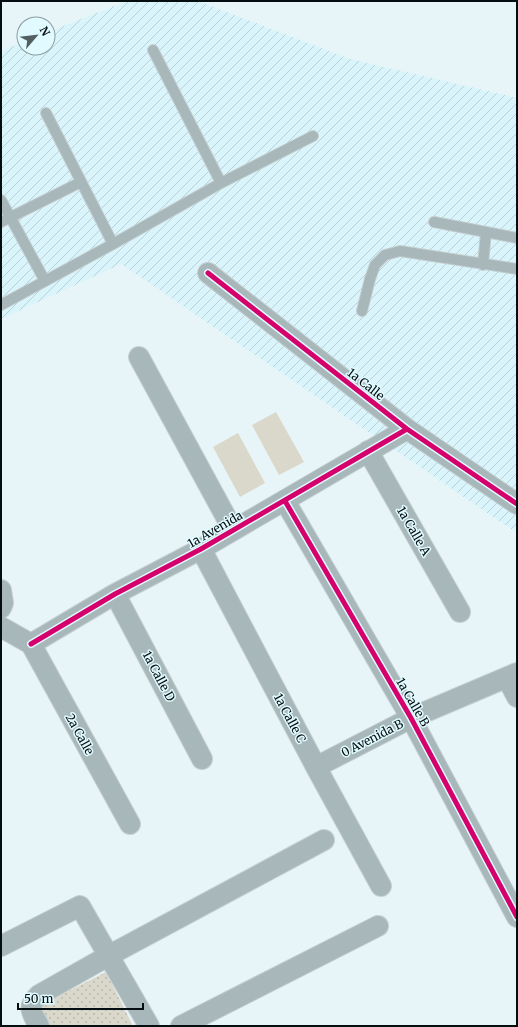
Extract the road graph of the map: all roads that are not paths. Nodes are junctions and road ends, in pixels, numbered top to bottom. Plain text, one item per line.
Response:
1 (153, 50) dead end
2 (46, 113) dead end
3 (313, 136) dead end
4 (81, 182) junction
5 (221, 183) junction
6 (1, 200) edge
7 (6, 219) edge
8 (434, 222) dead end
9 (486, 232) junction
10 (517, 238) edge
11 (113, 244) junction
12 (484, 265) junction
13 (517, 269) edge
14 (208, 273) dead end
15 (44, 281) junction
16 (1, 305) edge
17 (362, 310) dead end
18 (139, 357) dead end
19 (407, 429) junction
20 (368, 451) junction
21 (285, 501) junction
22 (517, 504) edge
23 (233, 530) junction
24 (201, 549) junction
25 (1, 590) edge
26 (115, 594) junction
27 (1, 608) edge
28 (460, 612) dead end
29 (1, 627) edge
30 (31, 644) junction
31 (512, 675) edge
32 (517, 697) edge
33 (411, 718) junction
34 (202, 759) dead end
35 (316, 767) junction
36 (130, 824) dead end
37 (324, 840) dead end
38 (381, 886) dead end
39 (517, 917) edge
40 (378, 926) dead end
41 (1, 946) edge
42 (108, 956) junction
43 (36, 1025) edge
44 (149, 1026) edge
45 (181, 1026) edge

1 - 5 lane
2 - 4 lane
3 - 5 lane
4 - 7 lane
4 - 11 lane
5 - 11 lane
6 - 7 lane
7 - 15 lane
8 - 9 lane
9 - 10 lane
9 - 12 lane
11 - 15 lane
12 - 13 lane
12 - 17 lane
14 - 19 street, 1a Calle
15 - 16 lane
18 - 23 street
19 - 20 street, 1a Avenida
19 - 22 street, 1a Calle
20 - 21 street, 1a Avenida
20 - 28 street, 1a Calle A
21 - 23 street, 1a Avenida
21 - 33 street, 1a Calle B
23 - 24 street, 1a Avenida
24 - 26 street, 1a Avenida
24 - 35 street, 1a Calle C
25 - 27 street
26 - 30 street, 1a Avenida
26 - 34 street, 1a Calle D
29 - 30 street
30 - 36 street, 2a Calle
31 - 32 street
31 - 33 street, 0 Avenida B
33 - 35 street, 0 Avenida B
33 - 39 street, 1a Calle B
35 - 38 street, 1a Calle C
37 - 42 street
40 - 45 street
41 - 42 street
42 - 43 street
42 - 44 street

